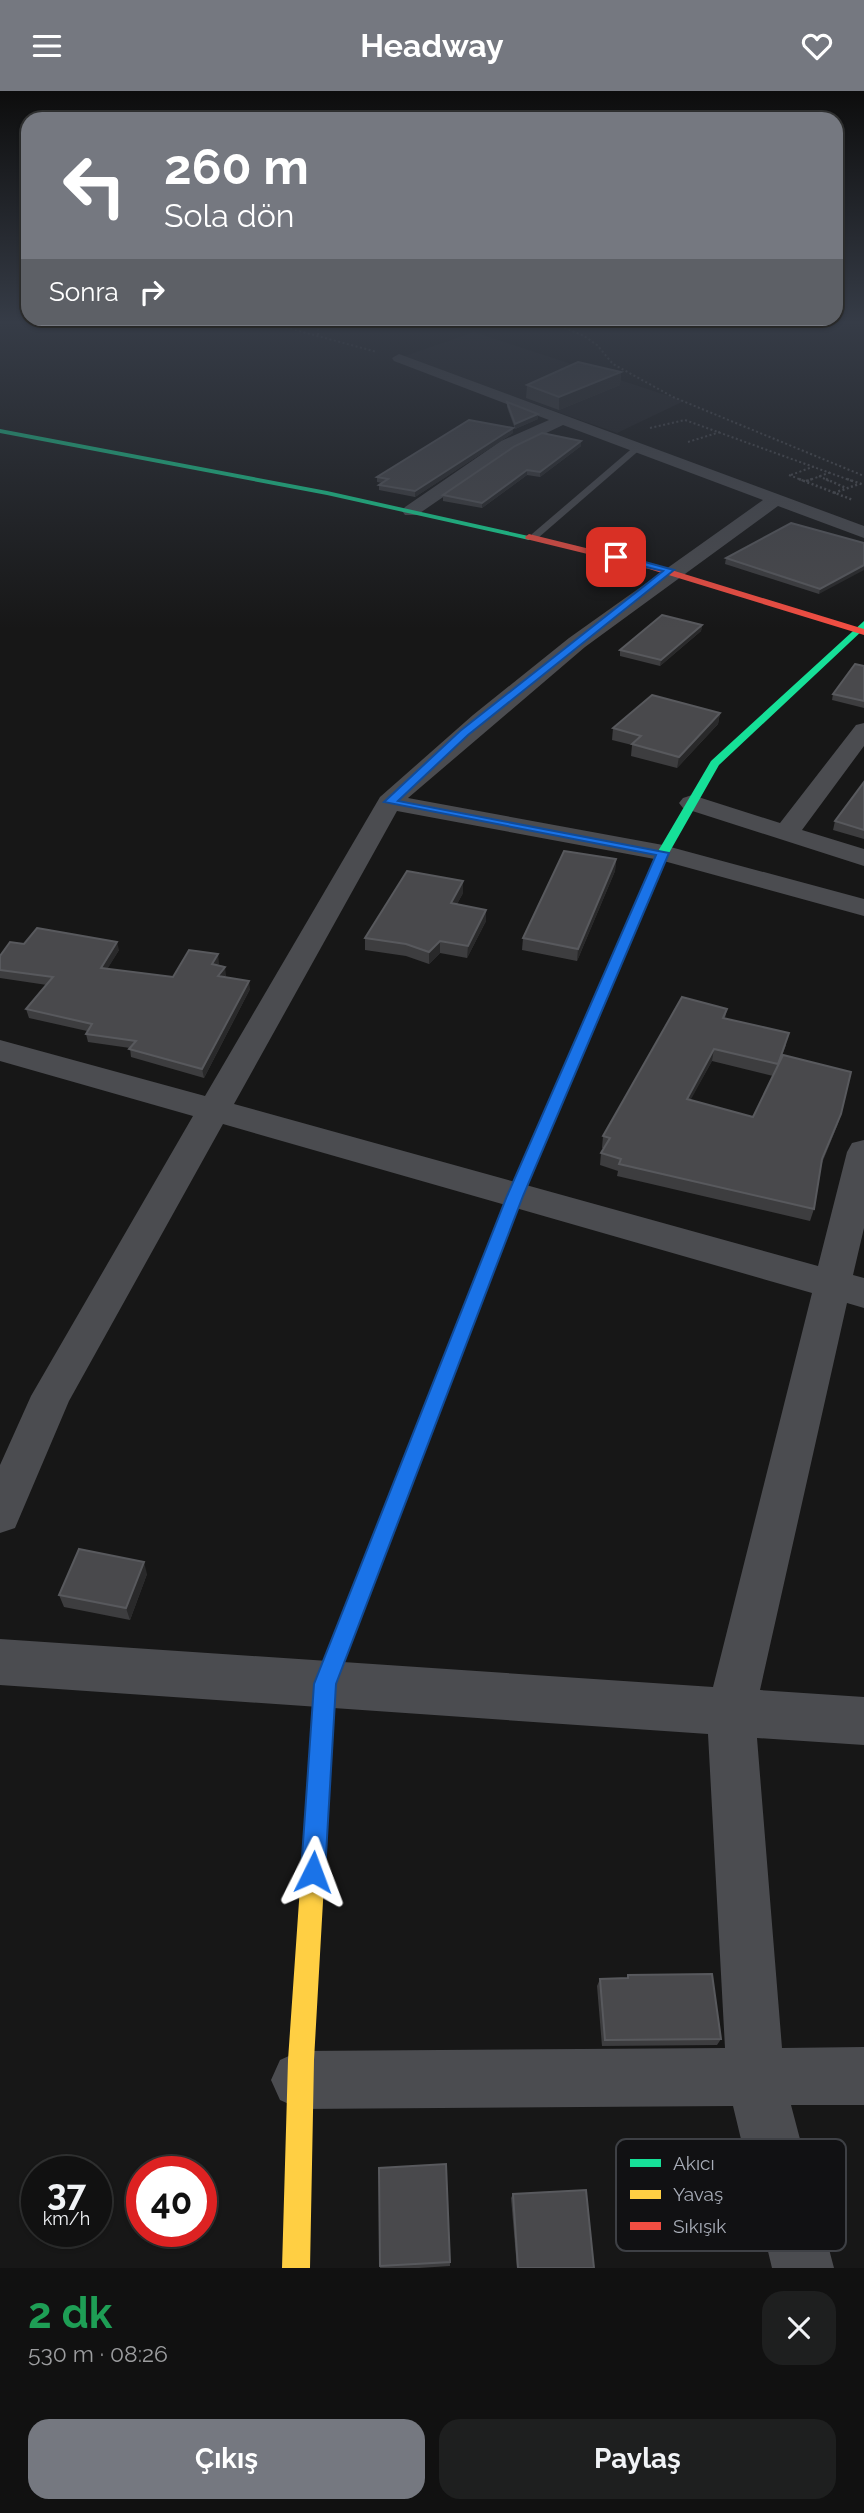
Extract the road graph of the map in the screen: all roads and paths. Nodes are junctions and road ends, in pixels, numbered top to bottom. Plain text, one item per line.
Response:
1 (549, 426) edge
2 (589, 426) edge
3 (668, 426) edge
4 (702, 426) edge
5 (741, 426) edge
6 (0, 431) edge
7 (720, 431) junction
8 (641, 439) junction
9 (684, 443) dead end
10 (816, 465) junction
11 (831, 472) junction
12 (818, 476) junction
13 (864, 477) edge
14 (804, 481) junction
15 (862, 484) edge
16 (792, 486) dead end
17 (847, 488) junction
18 (834, 493) junction
19 (822, 497) dead end
20 (776, 499) junction
21 (854, 501) dead end
22 (411, 511) junction
23 (864, 532) edge
24 (535, 536) junction
25 (670, 570) junction
26 (861, 629) edge
27 (864, 730) edge
28 (390, 802) junction
29 (692, 803) junction
30 (786, 833) junction
31 (663, 853) junction
32 (864, 858) edge
33 (864, 908) edge
34 (0, 1050) edge
35 (215, 1110) junction
36 (864, 1151) edge
37 (515, 1196) junction
38 (848, 1288) edge
39 (0, 1514) edge
40 (0, 1662) edge
41 (325, 1684) junction
42 (731, 1713) junction
43 (864, 1721) edge
44 (755, 2076) junction
45 (864, 2076) edge
46 (300, 2080) junction
47 (771, 2139) edge
48 (799, 2251) edge
49 (296, 2268) edge
50 (803, 2268) edge

1 - 22 street
2 - 8 street
3 - 8 path
4 - 7 path
5 - 13 path
6 - 22 street
7 - 9 path
7 - 10 path
8 - 20 street
8 - 24 lane
10 - 11 path
10 - 14 path
11 - 12 path
11 - 15 path
12 - 14 path
12 - 17 path
14 - 16 path
14 - 18 path
15 - 17 path
17 - 18 path
18 - 19 path
18 - 21 path
20 - 23 street
20 - 25 street
22 - 24 street
24 - 25 street
25 - 26 street
25 - 28 street
26 - 29 street
27 - 30 street
28 - 31 street
28 - 35 street
29 - 30 street
29 - 31 street
30 - 32 street
31 - 33 street
31 - 37 street
34 - 35 street
35 - 37 street
35 - 39 street
36 - 38 street
37 - 38 street
37 - 41 street
38 - 42 street
40 - 41 street
41 - 42 street
41 - 46 street
42 - 43 street
42 - 44 street
44 - 45 street
44 - 46 street
44 - 47 street
46 - 49 street
48 - 50 street

